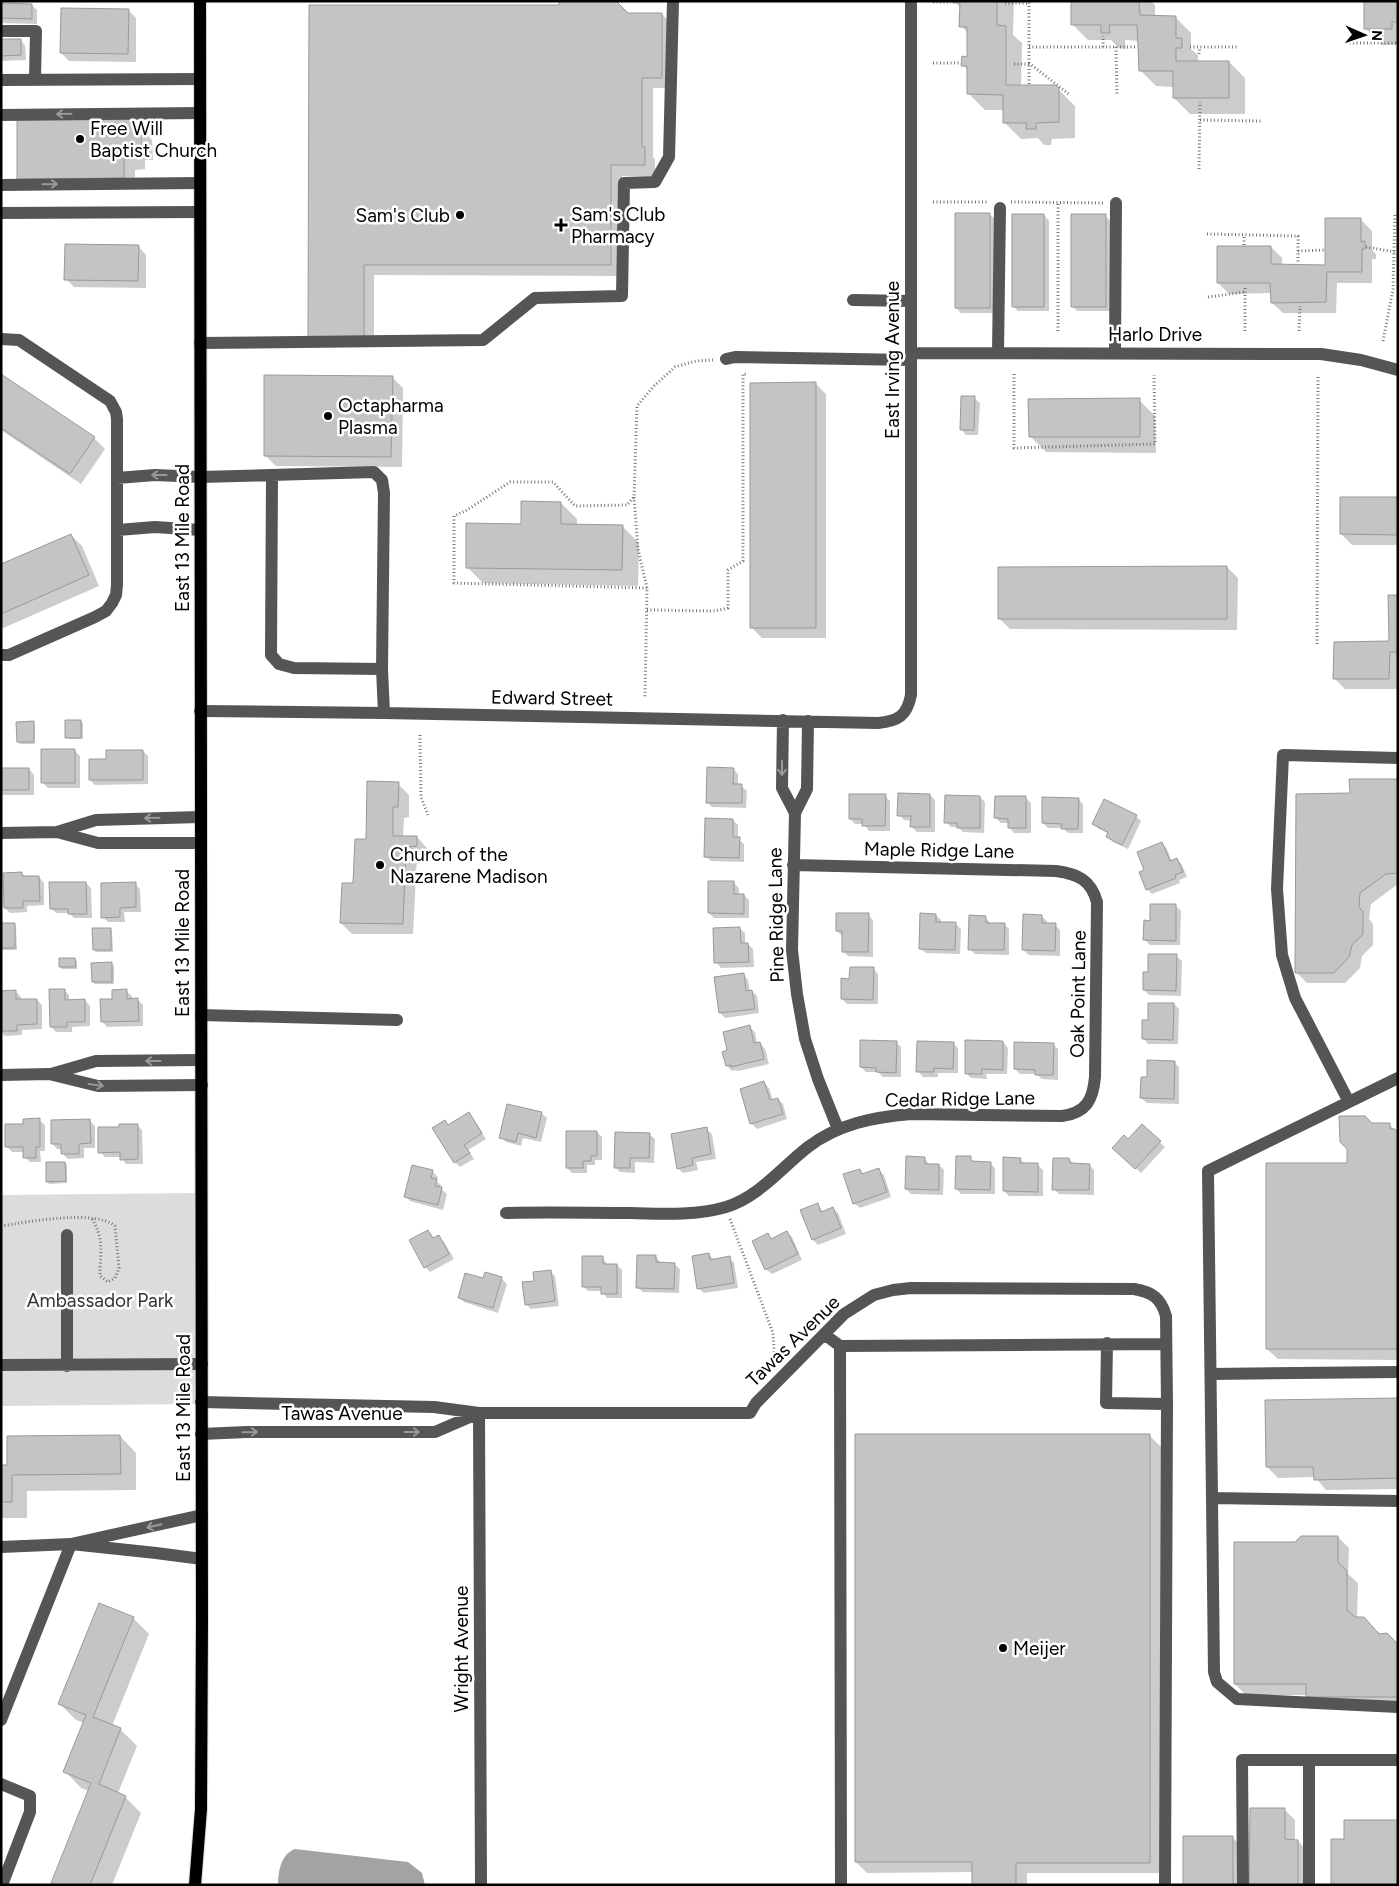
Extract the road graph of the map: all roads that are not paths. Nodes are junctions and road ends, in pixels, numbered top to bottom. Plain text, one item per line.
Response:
1 (200, 1) edge
2 (672, 1) edge
3 (912, 1) edge
4 (1, 31) edge
5 (200, 79) junction
6 (1, 80) edge
7 (35, 80) junction
8 (200, 113) junction
9 (1, 115) edge
10 (200, 183) junction
11 (1, 185) edge
12 (1111, 203) road end
13 (1000, 204) road end
14 (199, 212) junction
15 (1, 213) edge
16 (853, 300) dead end
17 (911, 301) junction
18 (1, 340) edge
19 (200, 344) junction
20 (998, 353) junction
21 (1115, 353) junction
22 (911, 357) junction
23 (726, 360) road end
24 (1398, 370) edge
25 (272, 475) junction
26 (200, 477) junction
27 (117, 478) junction
28 (118, 530) junction
29 (200, 530) junction
30 (1, 655) edge
31 (382, 669) junction
32 (200, 711) junction
33 (384, 713) junction
34 (901, 717) joint
35 (783, 720) junction
36 (808, 721) junction
37 (1398, 758) edge
38 (795, 813) junction
39 (200, 817) junction
40 (1, 832) edge
41 (57, 832) junction
42 (201, 843) junction
43 (793, 865) junction
44 (1083, 879) joint
45 (202, 1015) junction
46 (397, 1020) dead end
47 (201, 1060) junction
48 (49, 1074) junction
49 (1, 1075) edge
50 (1398, 1078) edge
51 (202, 1085) junction
52 (1349, 1102) junction
53 (1081, 1110) joint
54 (838, 1129) junction
55 (506, 1212) dead end
56 (66, 1235) dead end
57 (824, 1334) junction
58 (1107, 1343) junction
59 (1166, 1344) junction
60 (840, 1346) junction
61 (202, 1364) junction
62 (1, 1366) edge
63 (67, 1366) junction
64 (1398, 1372) edge
65 (1211, 1374) junction
66 (201, 1402) junction
67 (1167, 1404) junction
68 (479, 1413) junction
69 (201, 1434) junction
70 (1212, 1498) junction
71 (1398, 1501) edge
72 (202, 1515) junction
73 (71, 1544) junction
74 (1, 1547) edge
75 (202, 1559) junction
76 (1398, 1707) edge
77 (1, 1720) edge
78 (1309, 1760) junction
79 (1398, 1760) edge
80 (1, 1784) edge
81 (2, 1885) edge
82 (195, 1885) edge
83 (480, 1885) edge
84 (841, 1885) edge
85 (1165, 1885) edge
86 (1243, 1885) edge
87 (1309, 1885) edge

1 - 5 main road, East 13 Mile Road
2 - 19 street
3 - 17 street, East Irving Avenue
4 - 7 street
5 - 7 street
5 - 8 main road, East 13 Mile Road
6 - 7 street
8 -> 9 street
8 - 10 main road, East 13 Mile Road
11 -> 10 street
10 - 14 main road, East 13 Mile Road
12 - 21 street
13 - 20 street
14 - 15 street
14 - 19 main road, East 13 Mile Road
16 - 17 street
17 - 22 street, East Irving Avenue
18 - 27 street
19 - 26 main road, East 13 Mile Road
20 - 21 street, Harlo Drive
20 - 22 street, Harlo Drive
21 - 24 street, Harlo Drive
22 - 23 street, Harlo Drive
22 - 34 street, East Irving Avenue
25 - 26 street
25 - 31 street
25 - 31 street
26 -> 27 street
26 - 29 main road, East 13 Mile Road
27 - 28 street
28 - 29 street
28 - 30 street
29 - 32 main road, East 13 Mile Road
31 - 33 street
32 - 33 street, Edward Street
32 - 39 main road, East 13 Mile Road
33 - 35 street, Edward Street
34 - 36 street, Edward Street
35 - 36 street, Edward Street
35 -> 38 street, Pine Ridge Lane
36 - 38 street, Pine Ridge Lane
37 - 52 street
38 - 43 street, Pine Ridge Lane
39 -> 41 street
39 - 42 main road, East 13 Mile Road
40 - 41 street
41 - 42 street
42 - 45 main road, East 13 Mile Road
43 - 44 street, Maple Ridge Lane
43 - 54 street, Pine Ridge Lane
44 - 53 street, Oak Point Lane
45 - 46 street
45 - 47 main road, East 13 Mile Road
47 -> 48 street
47 - 51 main road, East 13 Mile Road
48 - 49 street
48 -> 51 street
50 - 52 street
51 - 61 main road, East 13 Mile Road
52 - 65 street
53 - 54 street, Cedar Ridge Lane
54 - 55 street, Cedar Ridge Lane
56 - 63 street
57 - 59 street, Tawas Avenue
57 - 60 street
57 - 68 street, Tawas Avenue
58 - 59 street
58 - 60 street
58 - 67 street
59 - 67 street
60 - 84 street
61 - 63 street
61 - 66 main road, East 13 Mile Road
62 - 63 street
64 - 65 street
65 - 70 street
66 - 68 street, Tawas Avenue
66 - 69 main road, East 13 Mile Road
67 - 85 street
69 -> 68 street, Tawas Avenue
68 - 83 street, Wright Avenue
69 - 72 main road, East 13 Mile Road
70 - 71 street
70 - 76 street
72 -> 73 street
72 - 75 main road, East 13 Mile Road
73 - 74 street
73 - 75 street
73 - 77 street
75 - 82 main road, East 13 Mile Road
78 - 79 street
78 - 86 street
78 - 87 street
80 - 81 street

